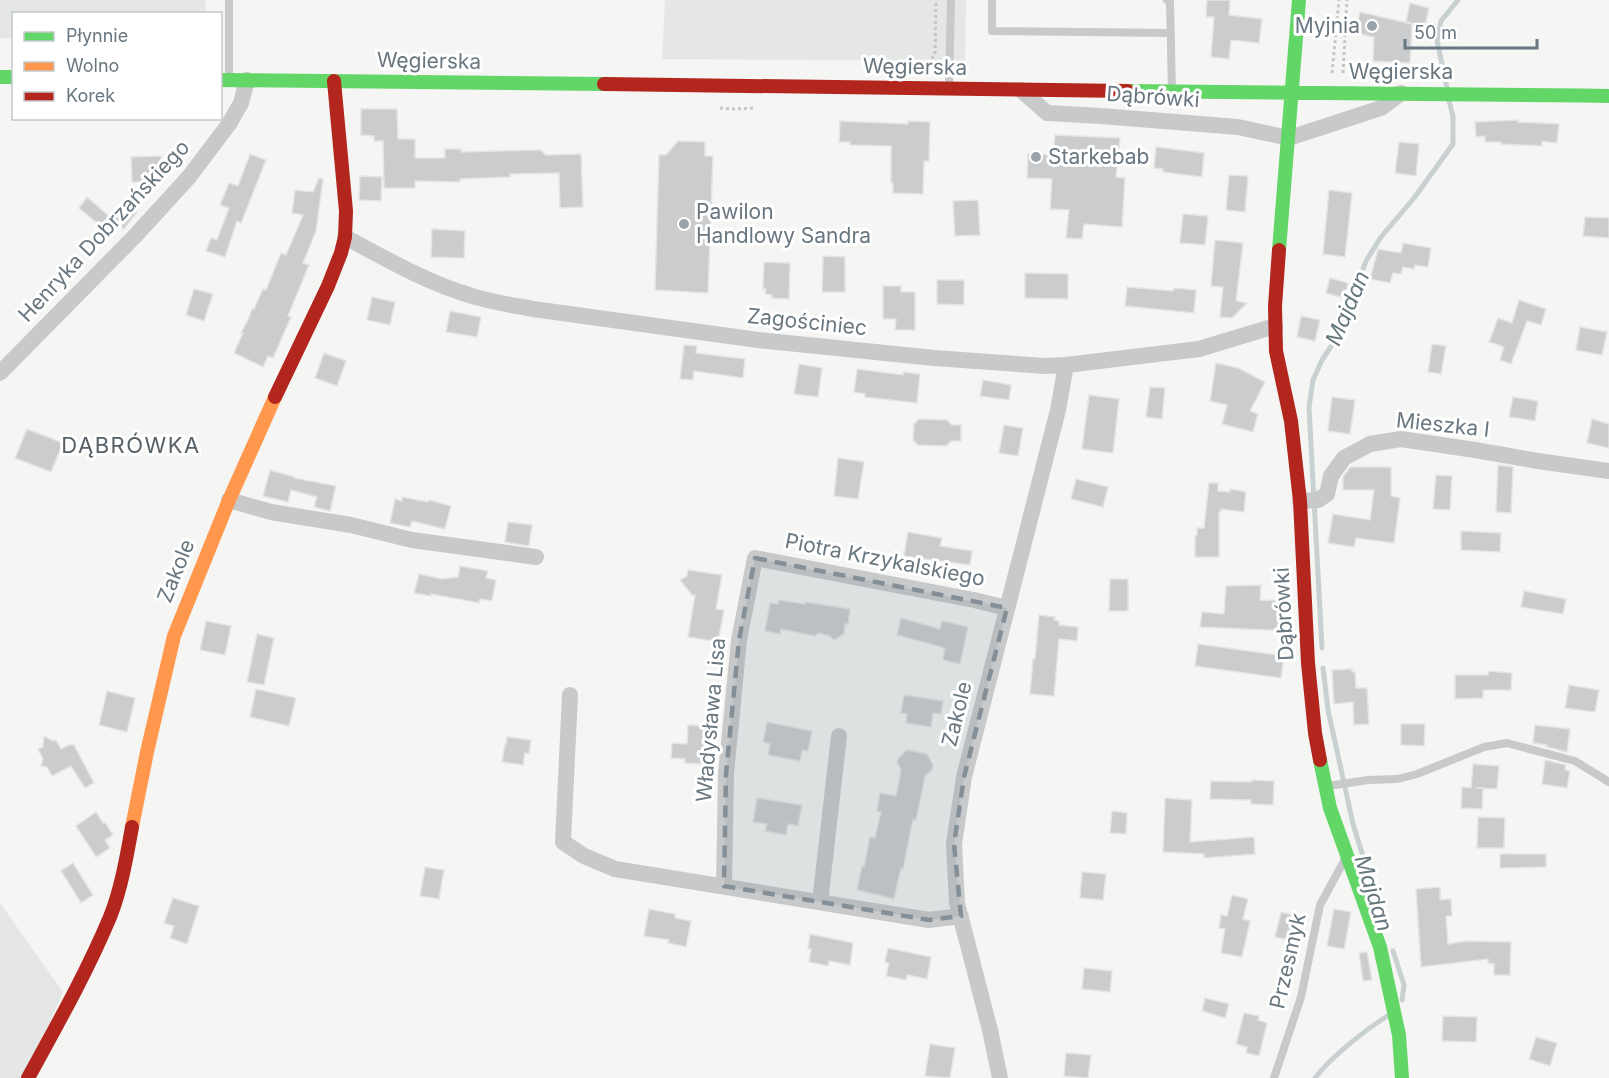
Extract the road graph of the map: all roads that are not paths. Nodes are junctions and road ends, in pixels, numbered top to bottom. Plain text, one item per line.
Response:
1 (229, 0) edge
2 (951, 0) edge
3 (992, 0) edge
4 (1167, 0) edge
5 (1299, 0) edge
6 (1171, 33) junction
7 (225, 80) edge
8 (247, 80) junction
9 (334, 81) junction
10 (949, 88) junction
11 (1021, 90) junction
12 (1172, 92) junction
13 (1401, 93) junction
14 (1609, 96) edge
15 (1289, 138) junction
16 (345, 237) junction
17 (1275, 326) junction
18 (1066, 365) junction
19 (0, 373) edge
20 (1609, 471) edge
21 (229, 500) junction
22 (1308, 501) junction
23 (536, 557) dead end
24 (754, 558) joint
25 (1007, 608) junction
26 (570, 695) dead end
27 (839, 736) dead end
28 (1609, 782) edge
29 (1337, 785) junction
30 (1348, 856) junction
31 (724, 886) junction
32 (820, 902) junction
33 (961, 916) junction
34 (28, 1078) edge
35 (1000, 1078) edge
36 (1274, 1078) edge
37 (1402, 1078) edge

1 - 7 lane
2 - 10 lane
3 - 6 lane
4 - 6 lane
5 - 15 street, Dąbrówki
6 - 12 lane
7 - 8 street, Węgierska
8 - 9 street, Węgierska
8 - 19 street, Henryka Dobrzańskiego
9 - 10 street, Węgierska
9 - 16 street, Zakole
10 - 11 street, Węgierska
11 - 12 street, Węgierska
11 - 15 street, Dąbrówki
12 - 13 street, Węgierska
13 - 14 street, Węgierska
13 - 15 street
15 - 17 street, Dąbrówki
16 - 18 street, Zagościniec
16 - 21 street, Zakole
17 - 18 street, Zagościniec
17 - 22 street, Dąbrówki
18 - 25 street, Zakole
20 - 22 street, Mieszka I
21 - 23 street
21 - 34 street, Zakole
22 - 29 street, Dąbrówki
24 - 25 street, Piotra Krzykalskiego
24 - 31 street, Władysława Lisa
25 - 33 street, Zakole
26 - 31 street
27 - 32 street
28 - 29 lane
29 - 30 street, Dąbrówki
30 - 36 lane, Przesmyk
30 - 37 street, Dąbrówki
31 - 32 street
32 - 33 street
33 - 35 street, Zakole

